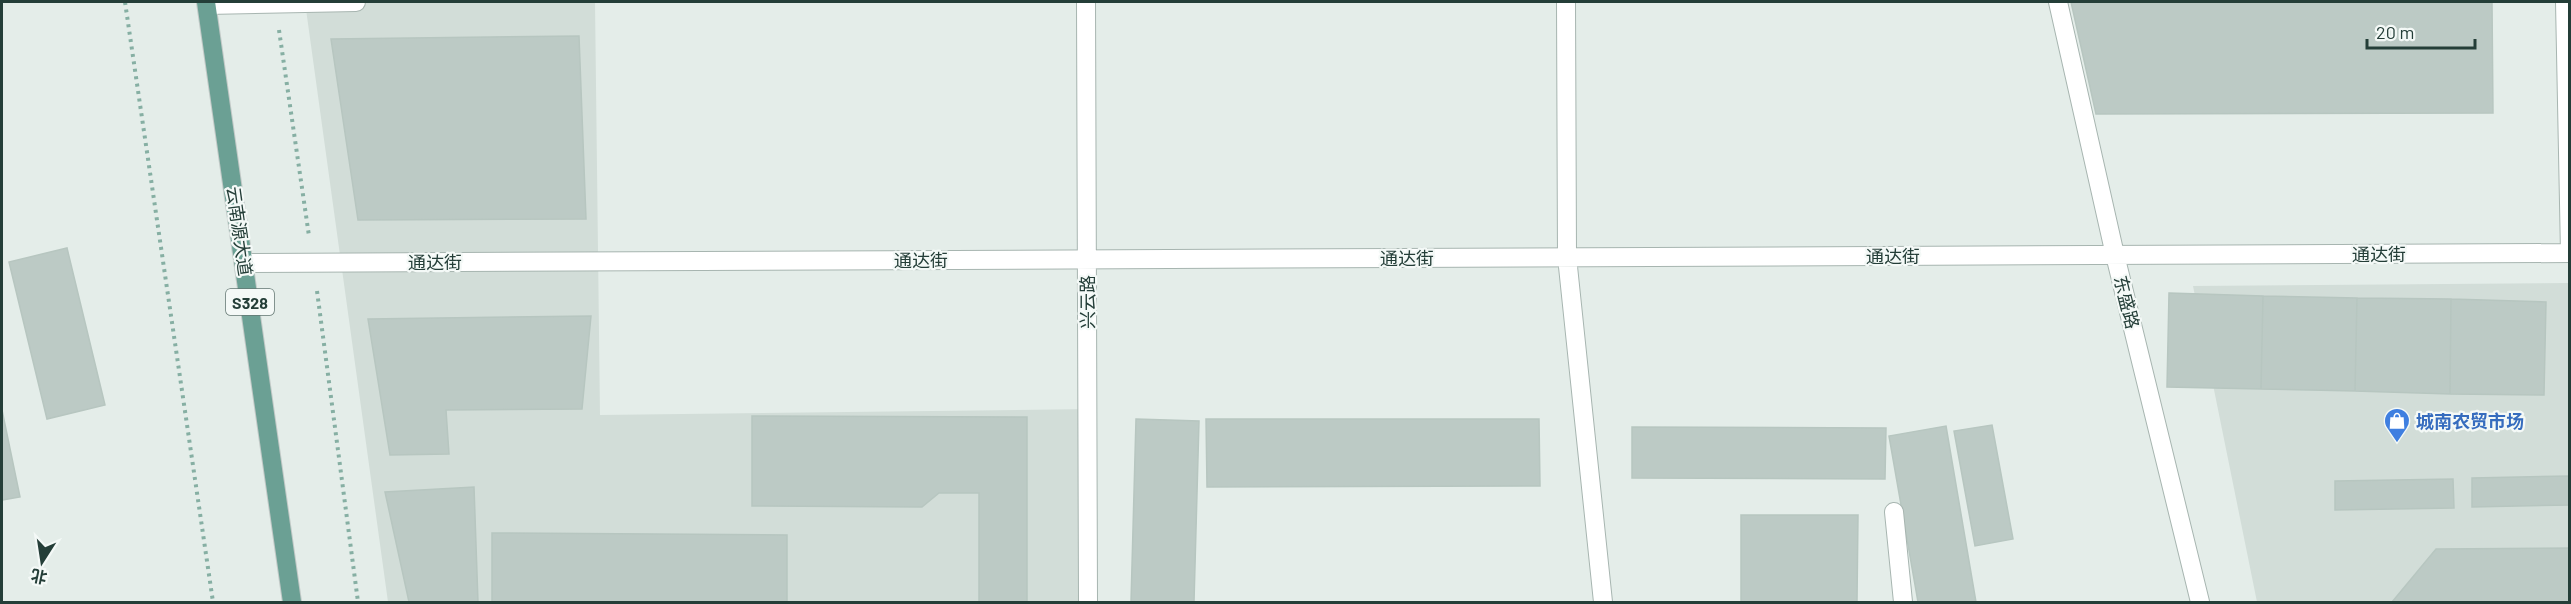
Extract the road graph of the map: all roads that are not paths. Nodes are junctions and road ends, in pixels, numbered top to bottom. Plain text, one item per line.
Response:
1 (356, 2) edge
2 (1086, 2) edge
3 (1566, 2) edge
4 (2058, 2) edge
5 (2565, 2) edge
6 (207, 3) edge
7 (2570, 253) edge
8 (2115, 255) junction
9 (1567, 257) junction
10 (1087, 259) junction
11 (244, 262) junction
12 (1894, 512) dead end
13 (292, 603) edge
14 (1088, 603) edge
15 (1603, 603) edge
16 (1903, 603) edge
17 (2200, 603) edge

1 - 6 street
2 - 10 street, 兴云路
3 - 9 street
4 - 8 street, 东盛路
5 - 7 street
6 - 11 main road, 云南源大道 / S328
7 - 8 street, 通达街
8 - 9 street, 通达街
8 - 17 street, 东盛路
9 - 10 street, 通达街
9 - 15 street
10 - 11 street, 通达街
10 - 14 street, 兴云路
11 - 13 main road, 云南源大道 / S328
12 - 16 street

